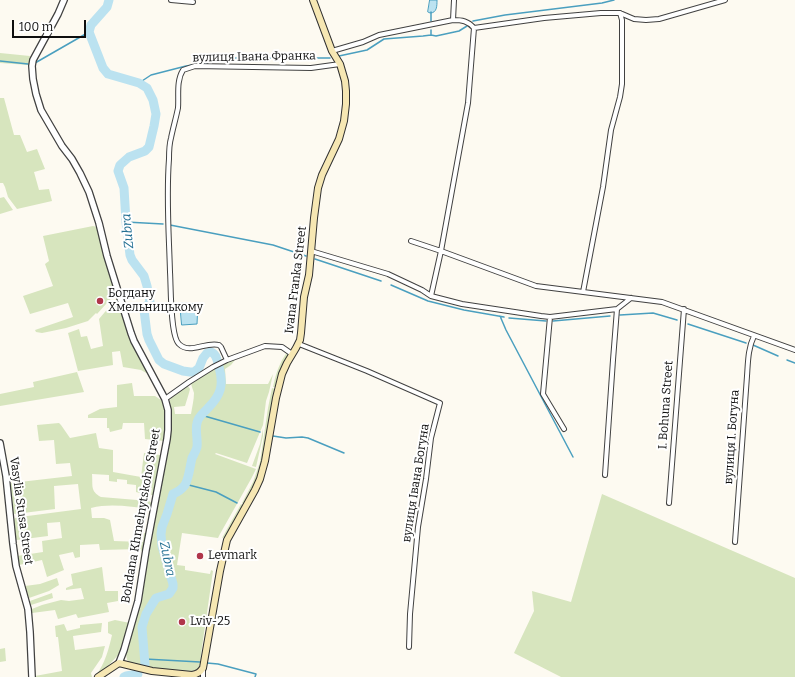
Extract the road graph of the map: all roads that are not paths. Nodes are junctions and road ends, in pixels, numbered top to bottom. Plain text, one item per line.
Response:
1 (64, 0) edge
2 (171, 0) edge
3 (313, 0) edge
4 (454, 0) edge
5 (725, 0) edge
6 (192, 2) dead end
7 (620, 13) junction
8 (453, 20) junction
9 (474, 28) junction
10 (332, 51) junction
11 (340, 64) junction
12 (410, 241) dead end
13 (311, 251) junction
14 (441, 251) junction
15 (583, 292) junction
16 (431, 296) junction
17 (631, 298) junction
18 (617, 309) junction
19 (684, 309) junction
20 (550, 317) junction
21 (754, 336) junction
22 (298, 344) junction
23 (795, 350) edge
24 (292, 354) junction
25 (227, 360) junction
26 (166, 399) junction
27 (564, 429) dead end
28 (0, 443) edge
29 (605, 475) dead end
30 (669, 503) dead end
31 (735, 542) dead end
32 (409, 648) dead end
33 (119, 663) junction
34 (203, 668) junction
35 (32, 677) edge
36 (98, 677) edge
37 (203, 677) edge

1 - 26 street, Bohdana Khmelnytskoho Street
2 - 6 street
3 - 10 main road, Ivana Franka Street
4 - 8 street
5 - 7 street
7 - 9 street
7 - 15 street
8 - 9 street
8 - 10 street
9 - 14 street
10 - 11 main road, Ivana Franka Street
11 - 13 main road, Ivana Franka Street
11 - 25 street, вулиця Івана Франка
12 - 14 street
13 - 16 street
13 - 22 main road, Ivana Franka Street
14 - 15 street
14 - 16 street
15 - 17 street
16 - 20 street
17 - 18 street
17 - 19 street
18 - 20 street
18 - 29 street
19 - 21 street
19 - 30 street, I. Bohuna Street
20 - 27 street
21 - 23 street
21 - 31 street, вулиця І. Богуна
22 - 24 main road, Ivana Franka Street
22 - 32 street, вулиця Івана Богуна
24 - 25 street
24 - 34 main road, Ivana Franka Street
25 - 26 street
26 - 33 street, Bohdana Khmelnytskoho Street
28 - 35 street, Vasylia Stusa Street
33 - 34 main road
33 - 36 main road
34 - 37 street, Ivana Franka Street

